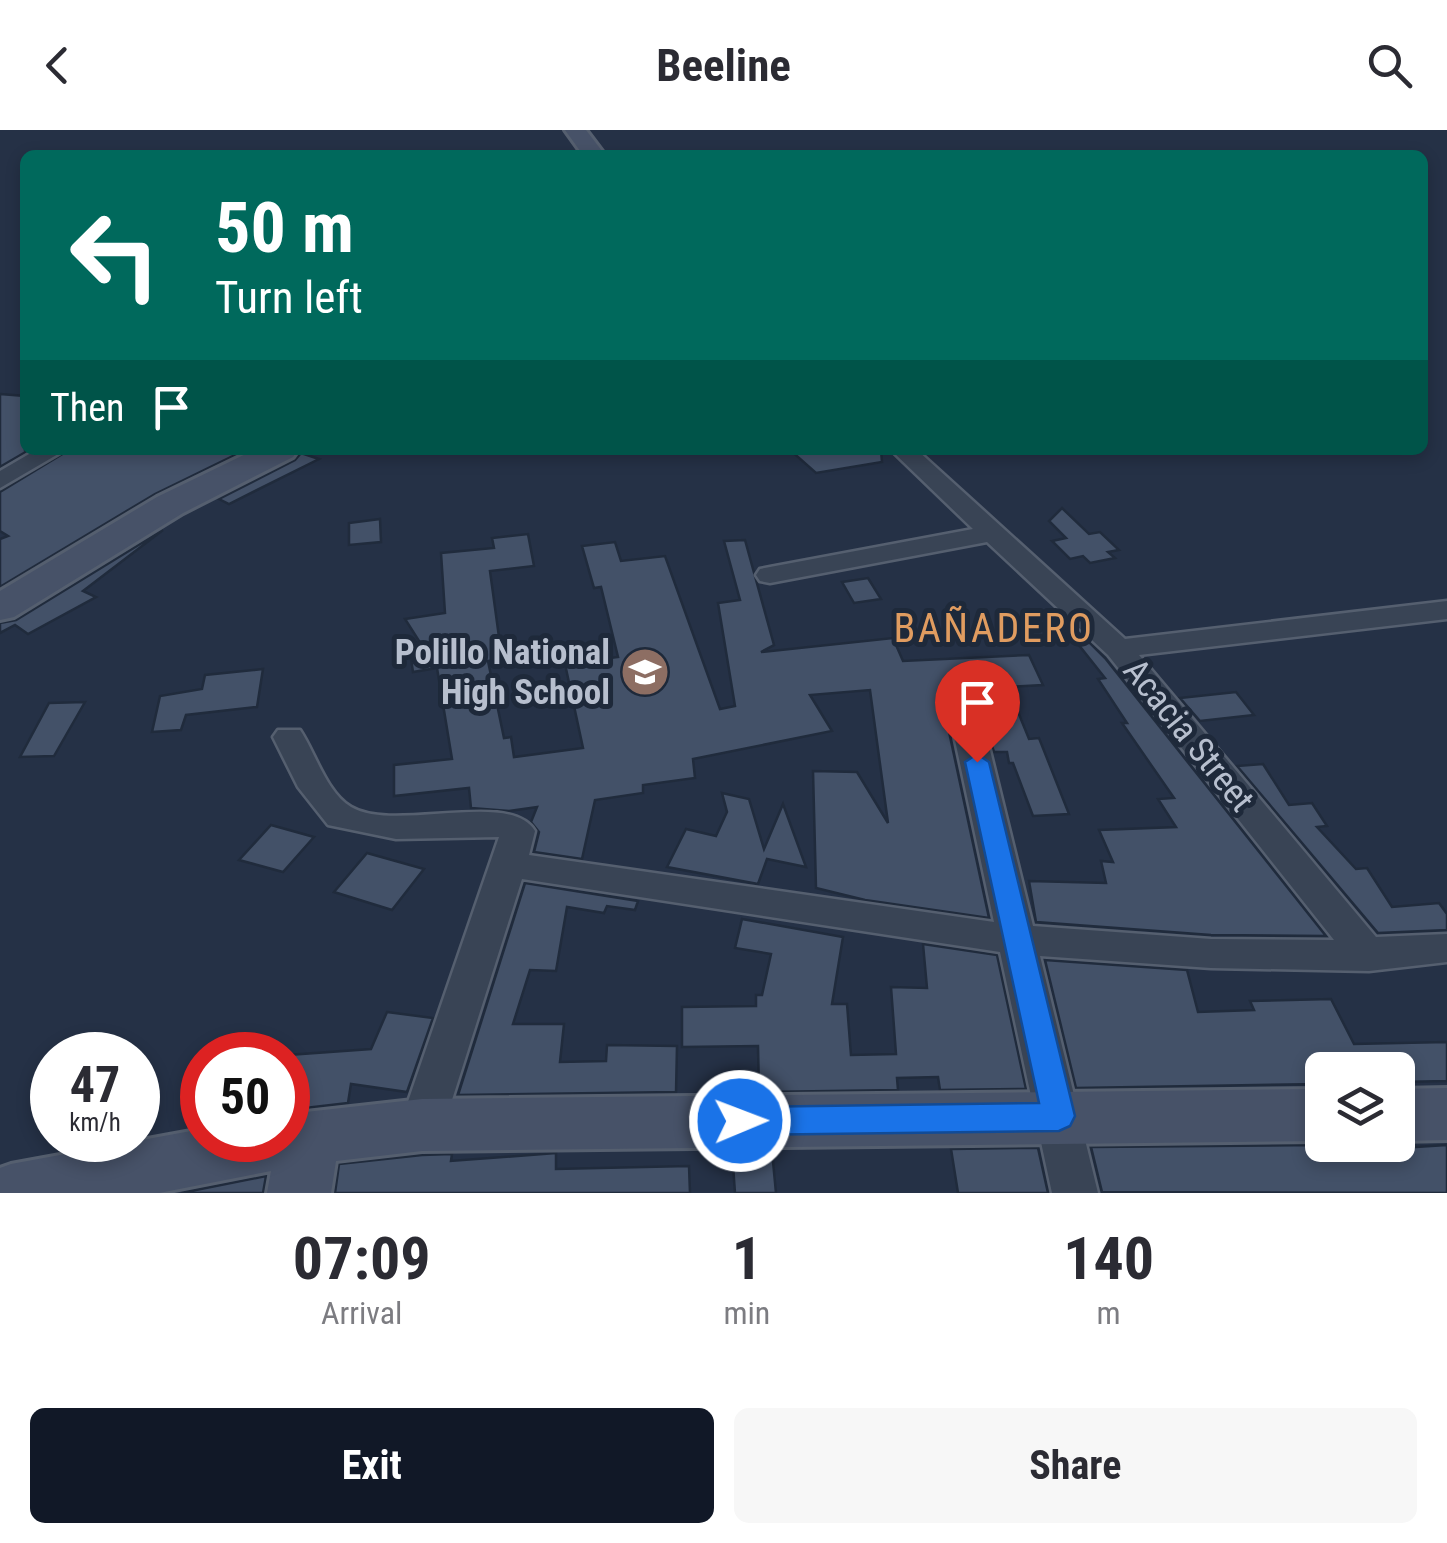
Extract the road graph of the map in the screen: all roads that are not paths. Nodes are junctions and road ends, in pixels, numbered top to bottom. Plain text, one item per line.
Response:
1 (575, 130) edge
2 (590, 150) edge
3 (44, 455) edge
4 (271, 455) edge
5 (910, 455) edge
6 (0, 481) edge
7 (996, 532) junction
8 (770, 575) dead end
9 (0, 608) edge
10 (1447, 610) edge
11 (1118, 649) junction
12 (968, 726) dead end
13 (289, 737) dead end
14 (509, 864) junction
15 (1020, 943) junction
16 (1447, 948) edge
17 (1370, 956) junction
18 (1447, 1114) edge
19 (1305, 1115) edge
20 (1415, 1115) edge
21 (1059, 1116) junction
22 (422, 1125) junction
23 (303, 1165) edge
24 (11, 1193) edge
25 (1076, 1193) edge

1 - 2 main road
3 - 6 street
4 - 9 main road
5 - 7 street, Acacia Street
7 - 8 street
7 - 11 street, Acacia Street
10 - 11 street
11 - 17 street, Acacia Street
12 - 15 street
13 - 14 street
14 - 15 street
14 - 22 street
15 - 17 street
15 - 21 street
16 - 17 street
18 - 20 main road
19 - 21 main road
21 - 22 main road
21 - 25 street
22 - 23 main road
23 - 24 main road

